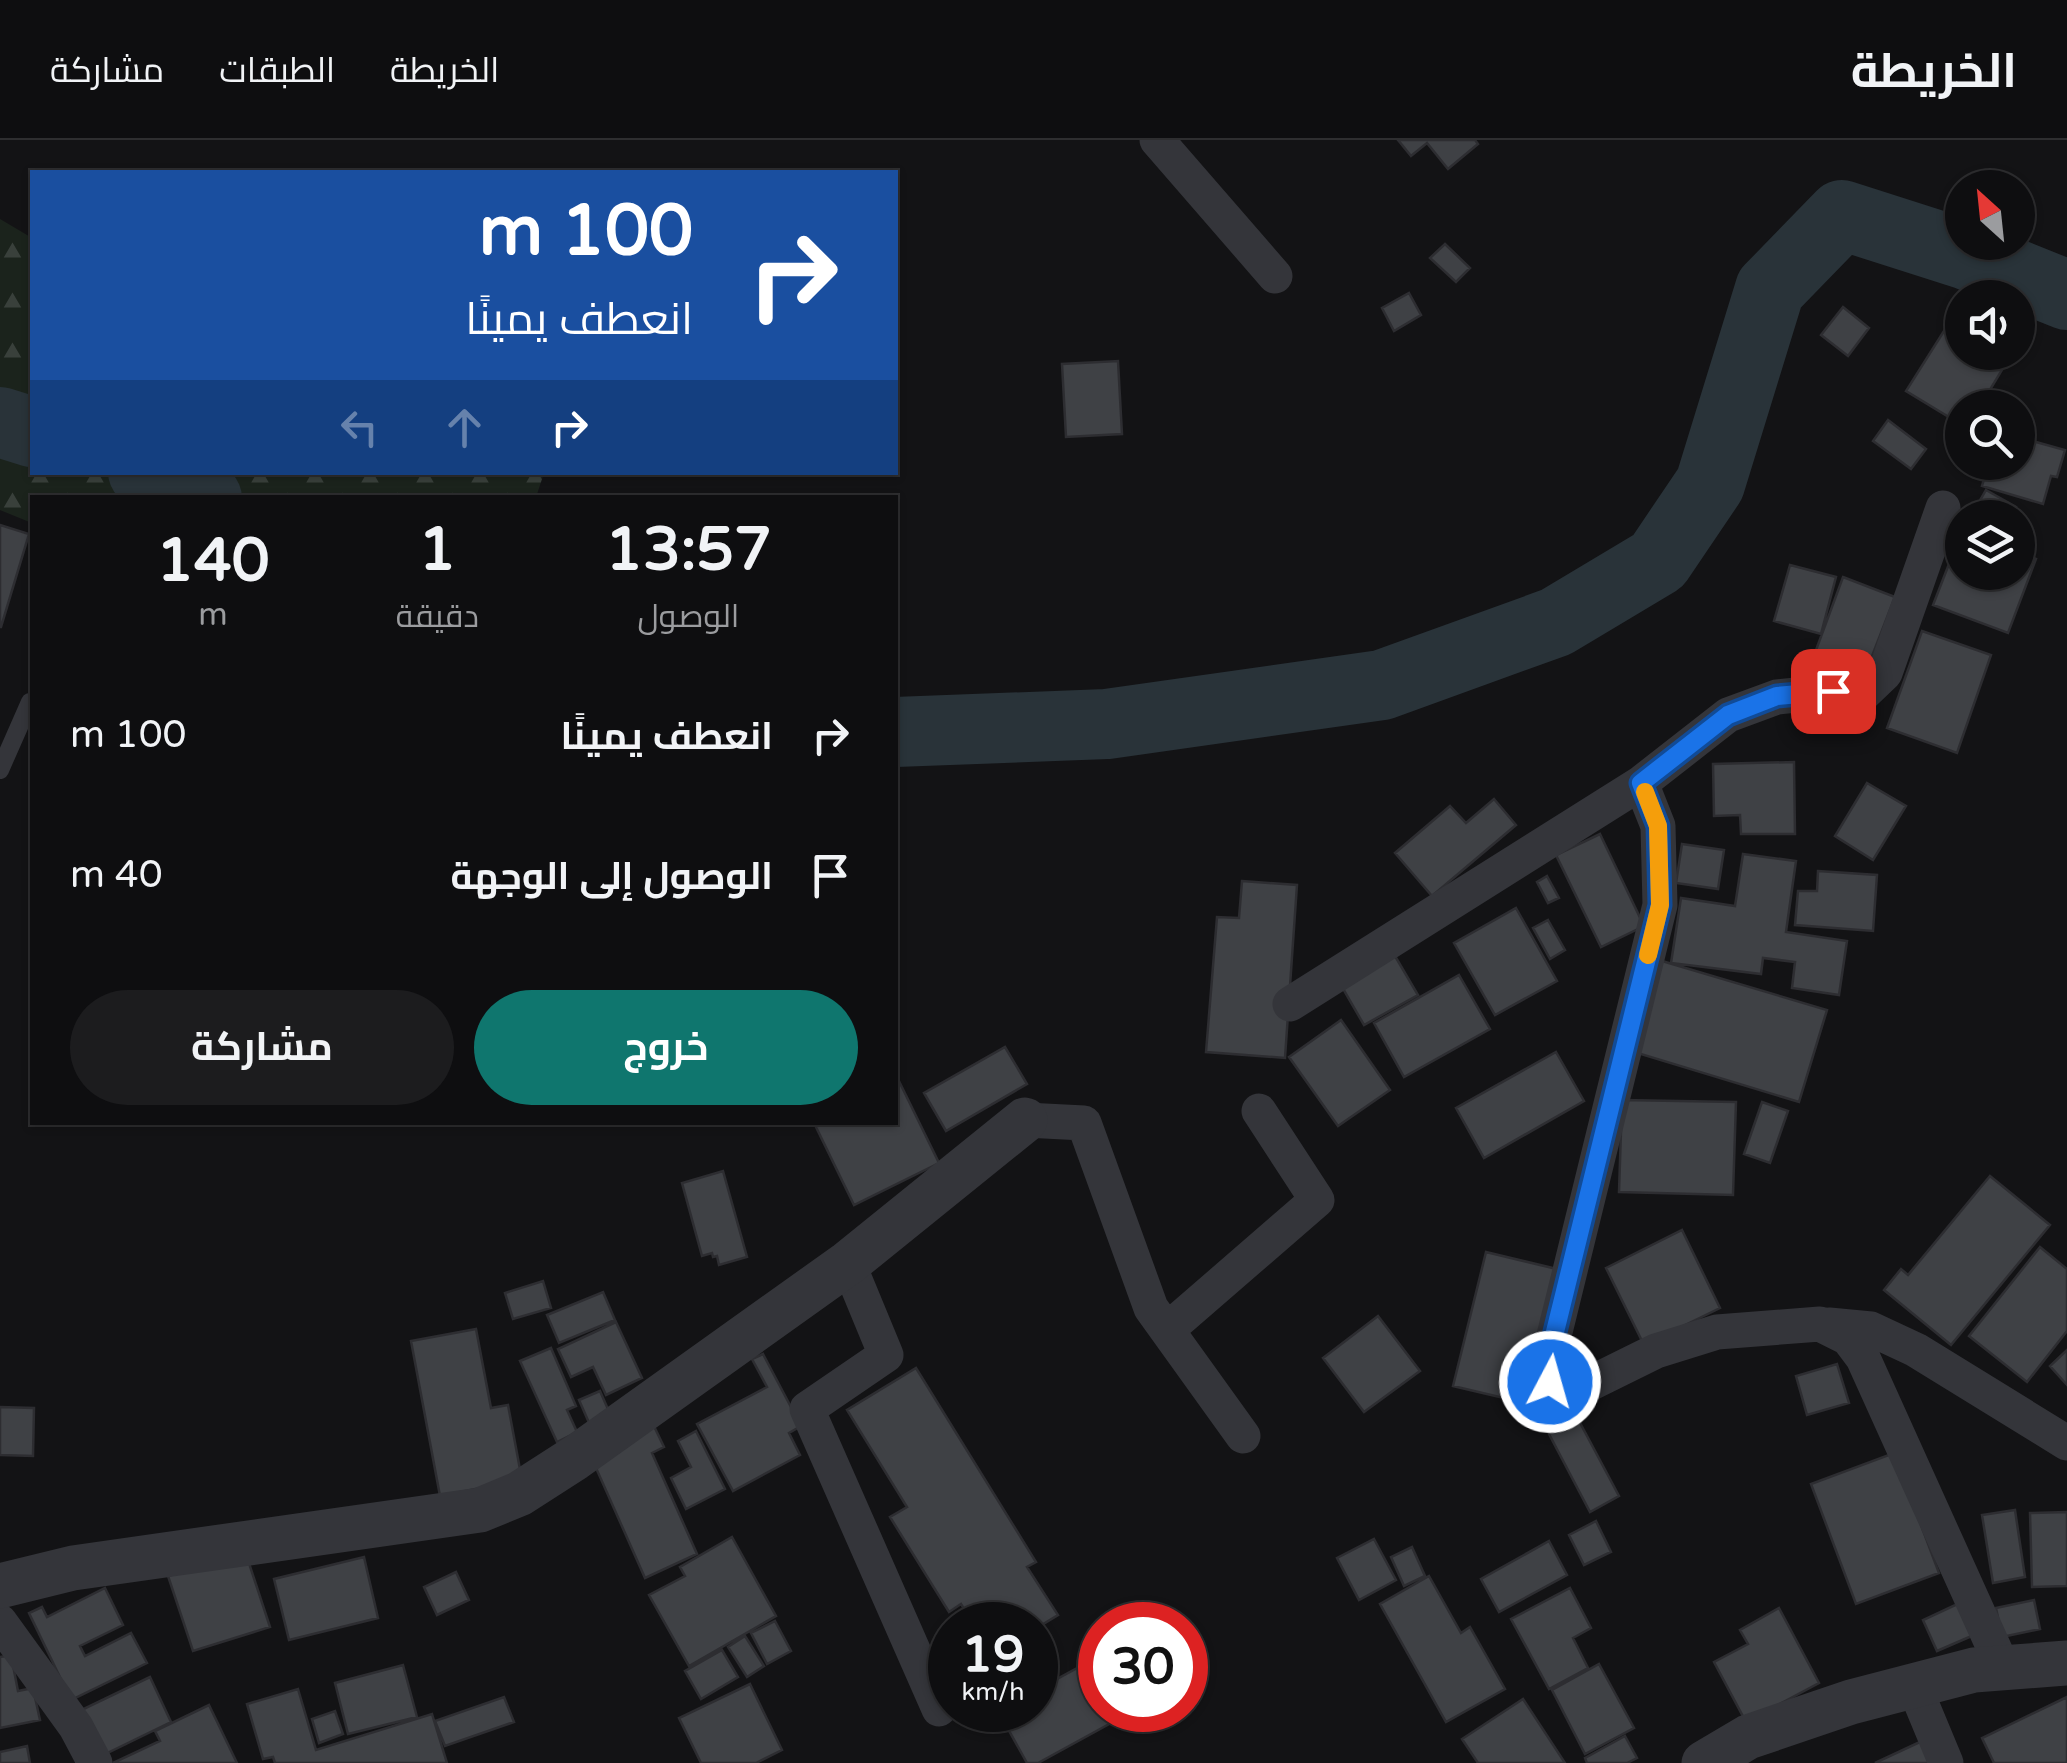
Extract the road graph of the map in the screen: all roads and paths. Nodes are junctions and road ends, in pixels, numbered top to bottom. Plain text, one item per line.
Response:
1 (1157, 140) edge
2 (1275, 276) dead end
3 (1943, 508) dead end
4 (30, 702) dead end
5 (0, 770) edge
6 (1641, 783) junction
7 (1290, 1004) dead end
8 (1259, 1112) dead end
9 (1025, 1120) joint
10 (848, 1263) junction
11 (1820, 1324) junction
12 (1167, 1330) junction
13 (1243, 1436) dead end
14 (2067, 1443) edge
15 (0, 1586) edge
16 (0, 1622) edge
17 (2067, 1663) edge
18 (2004, 1668) junction
19 (928, 1683) edge
20 (1914, 1686) junction
21 (94, 1763) edge
22 (1704, 1763) edge
23 (1946, 1763) edge

1 - 2 street
3 - 6 street
4 - 5 lane
6 - 7 street
6 - 11 street
8 - 12 street
9 - 10 street
9 - 12 street
10 - 15 street
10 - 19 street
11 - 14 street
11 - 18 street
12 - 13 street
16 - 21 street
17 - 18 street
18 - 20 street
20 - 22 street
20 - 23 street

